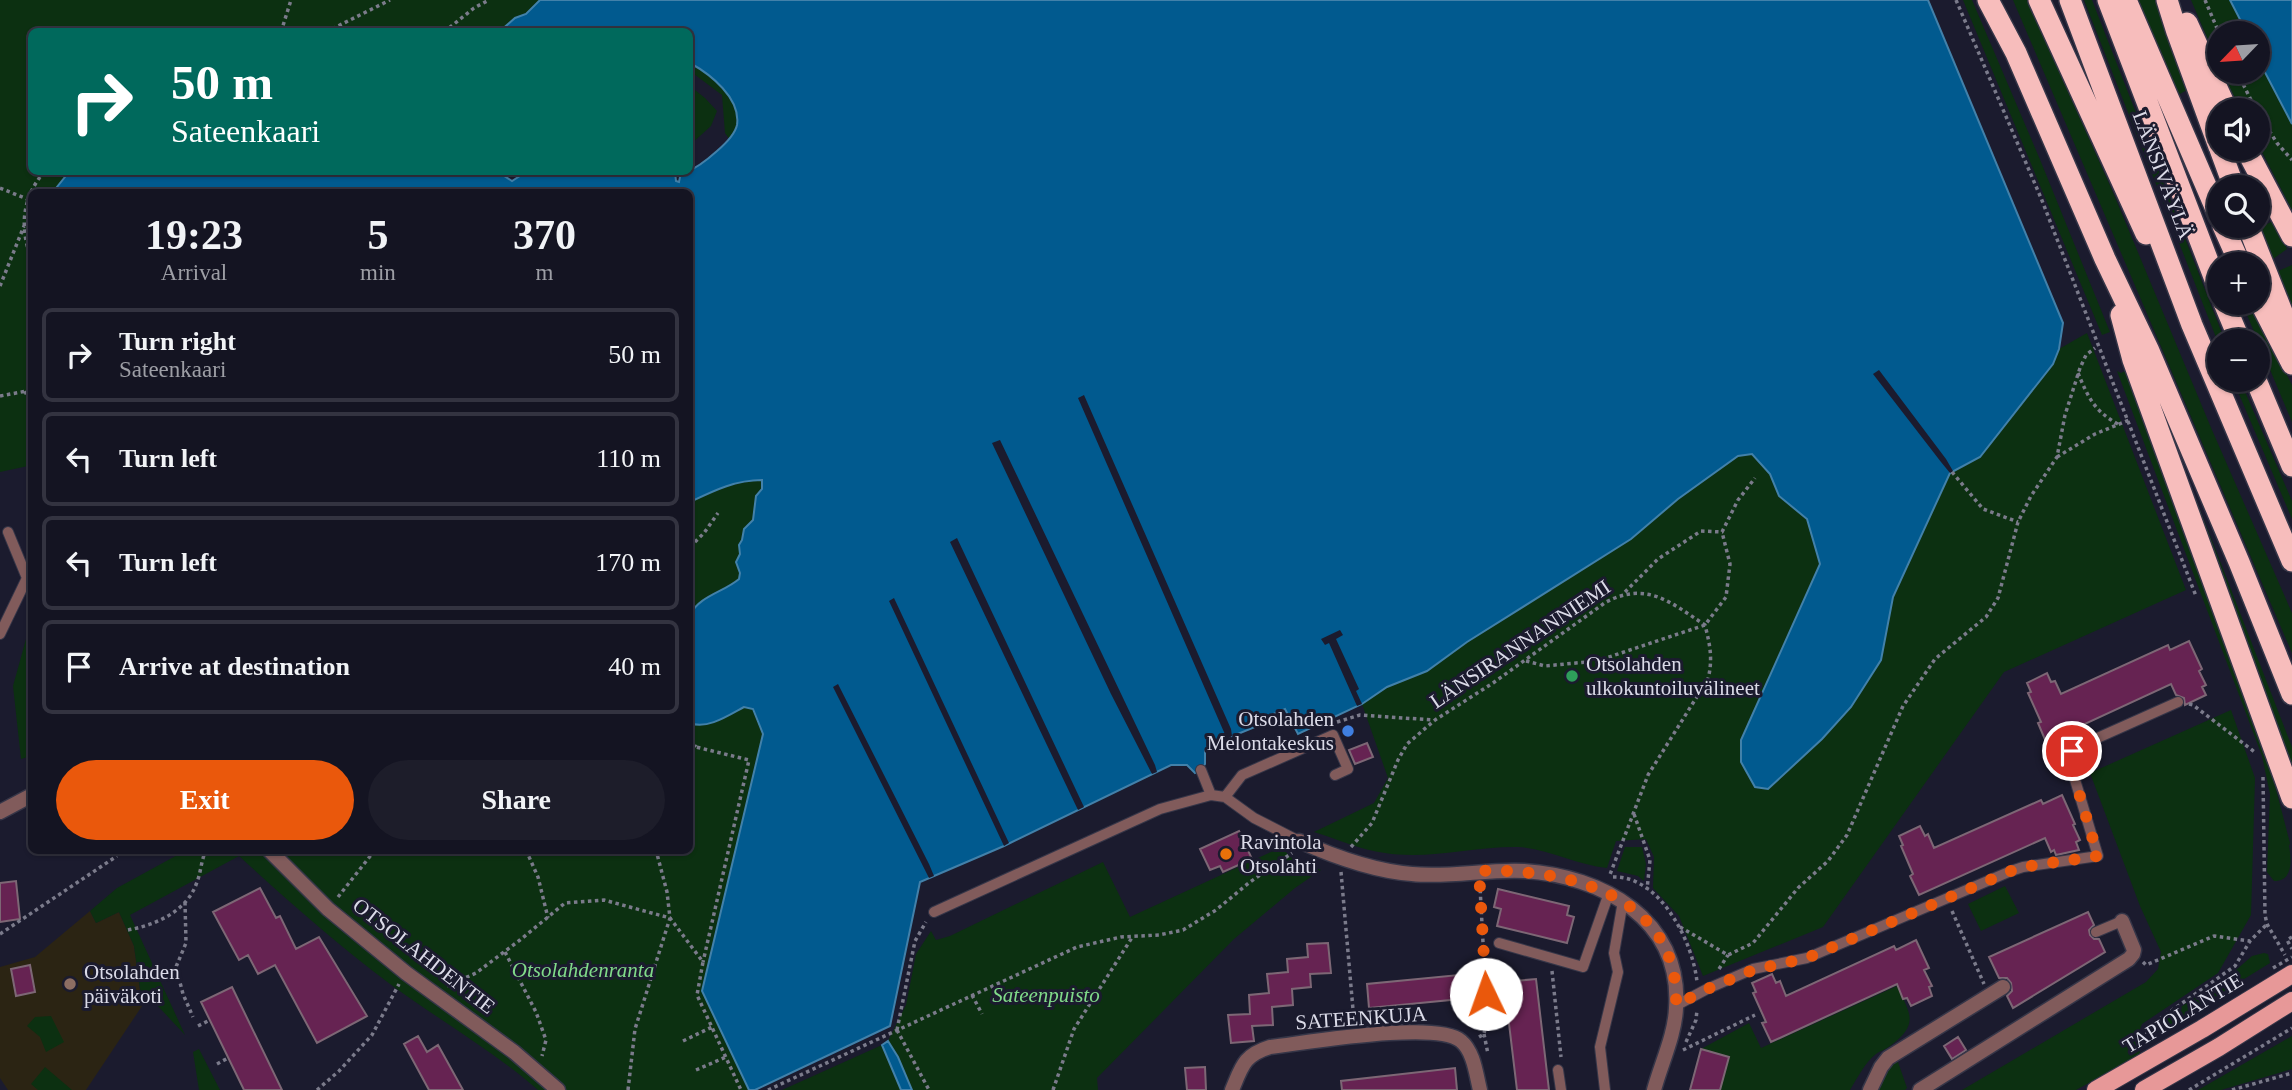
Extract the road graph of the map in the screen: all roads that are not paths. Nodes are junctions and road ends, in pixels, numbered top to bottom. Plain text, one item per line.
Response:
1 (1988, 0) edge
2 (2002, 0) edge
3 (2039, 0) edge
4 (2070, 0) edge
5 (2108, 0) edge
6 (2126, 0) edge
7 (2167, 0) edge
8 (2176, 0) edge
9 (2016, 53) junction
10 (2221, 98) edge
11 (2207, 116) edge
12 (2252, 161) edge
13 (2207, 188) edge
14 (2292, 236) edge
15 (2253, 238) edge
16 (2105, 259) junction
17 (2207, 259) edge
18 (2267, 315) edge
19 (2192, 325) junction
20 (2292, 337) edge
21 (2292, 364) edge
22 (2261, 392) edge
23 (2292, 466) edge
24 (8, 532) dead end
25 (2292, 561) edge
26 (0, 634) edge
27 (2292, 694) edge
28 (2178, 702) road end
29 (1201, 770) dead end
30 (1335, 775) dead end
31 (1211, 795) junction
32 (28, 797) edge
33 (1225, 797) junction
34 (2292, 798) edge
35 (0, 812) edge
36 (1297, 846) joint
37 (273, 854) edge
38 (1609, 892) junction
39 (1623, 901) junction
40 (934, 912) road end
41 (2122, 921) joint
42 (2096, 932) dead end
43 (1499, 943) dead end
44 (2282, 974) edge
45 (2003, 987) dead end
46 (2292, 1001) edge
47 (1676, 1005) junction
48 (1558, 1070) road end
49 (558, 1090) edge
50 (1232, 1090) edge
51 (1480, 1090) edge
52 (1561, 1090) edge
53 (1605, 1090) edge
54 (1654, 1090) edge
55 (1870, 1090) edge
56 (1920, 1090) edge
57 (2096, 1090) edge
58 (2144, 1090) edge

1 - 9 highway
2 - 9 highway
3 - 19 highway
4 - 19 highway, LÄNSIVÄYLÄ
5 - 17 highway, LÄNSIVÄYLÄ
6 - 13 highway
7 - 11 highway
8 - 10 highway
9 - 16 highway
12 - 14 highway
15 - 20 highway
16 - 27 highway
16 - 34 highway
18 - 21 highway
19 - 25 highway, LÄNSIVÄYLÄ
22 - 23 highway
24 - 26 lane
28 - 47 lane
29 - 31 lane
30 - 33 lane
31 - 33 lane
31 - 40 lane
32 - 35 street
33 - 36 lane
36 - 38 street
37 - 49 street, OTSOLAHDENTIE
38 - 39 street
38 - 43 lane
39 - 47 street
39 - 53 lane
41 - 42 lane
41 - 56 street
44 - 57 main road, TAPIOLANTIE
45 - 55 street
46 - 58 main road
47 - 54 street
48 - 52 lane
50 - 51 street, SATEENKUJA

